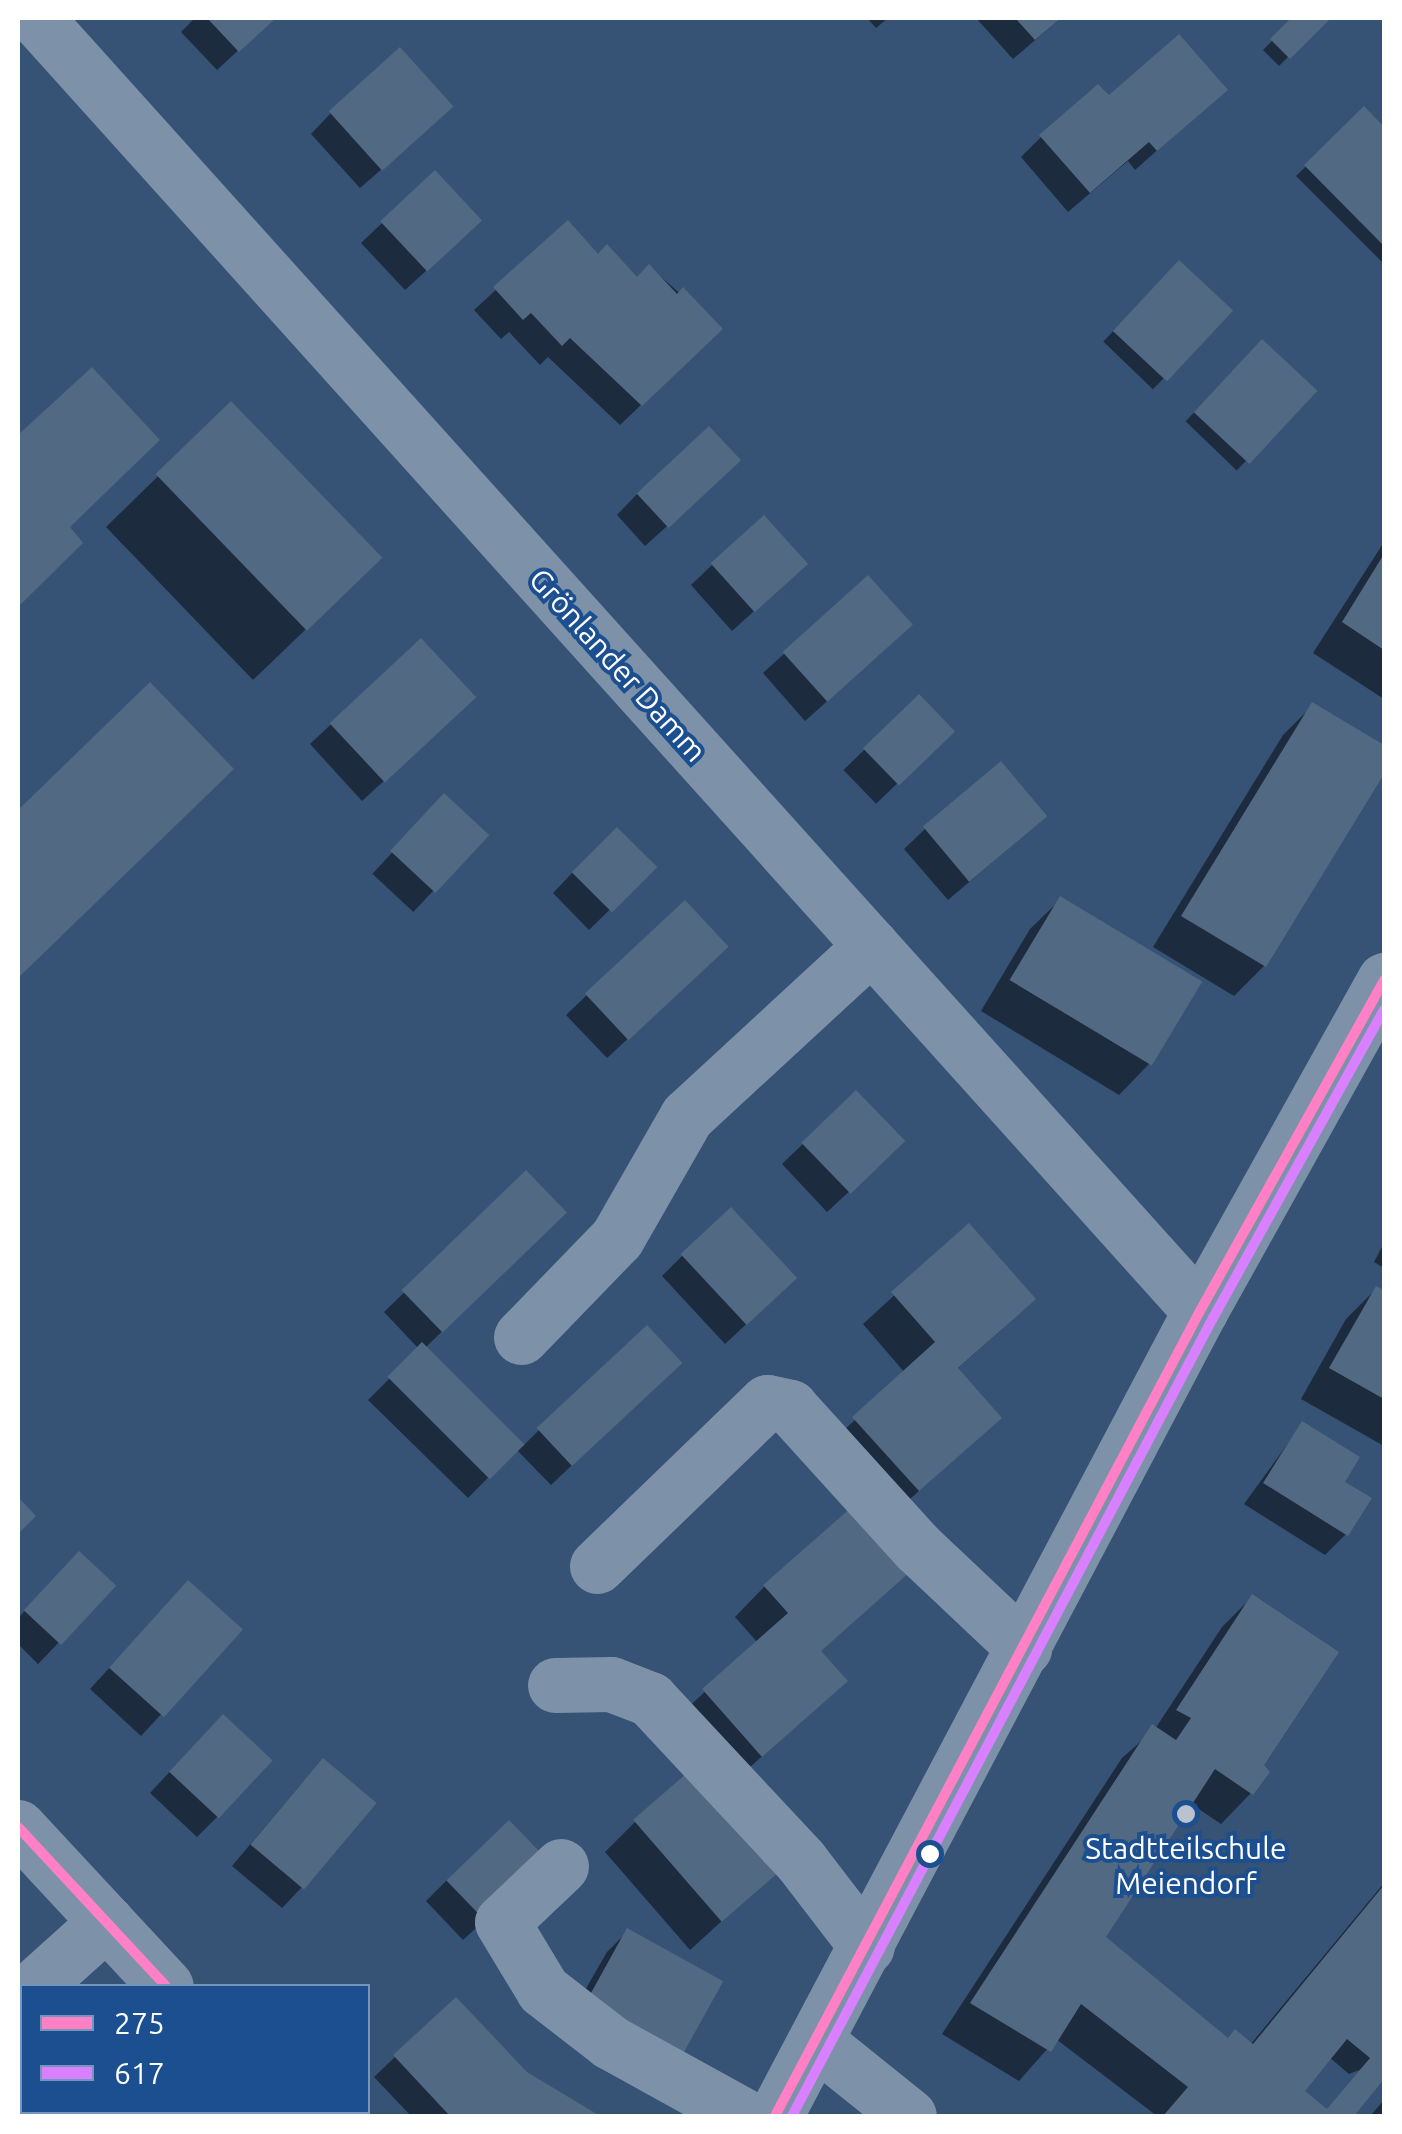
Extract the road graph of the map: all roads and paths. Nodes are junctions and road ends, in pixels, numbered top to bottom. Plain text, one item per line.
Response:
1 (36, 18) edge
2 (871, 946) junction
3 (1384, 980) edge
4 (1200, 1312) junction
5 (522, 1337) dead end
6 (598, 1566) dead end
7 (1024, 1648) junction
8 (555, 1685) dead end
9 (18, 1827) edge
10 (561, 1866) dead end
11 (106, 1922) junction
12 (867, 1947) junction
13 (37, 1984) edge
14 (164, 1984) edge
15 (817, 2042) junction
16 (744, 2116) edge
17 (775, 2116) edge
18 (909, 2116) edge

1 - 2 street, Grönlander Damm
2 - 4 street, Grönlander Damm
2 - 5 street
3 - 4 street
4 - 7 street
6 - 7 street
7 - 12 street
8 - 12 street
9 - 11 street
10 - 16 street
11 - 13 street
11 - 14 street
12 - 15 street
15 - 17 street
15 - 18 street

